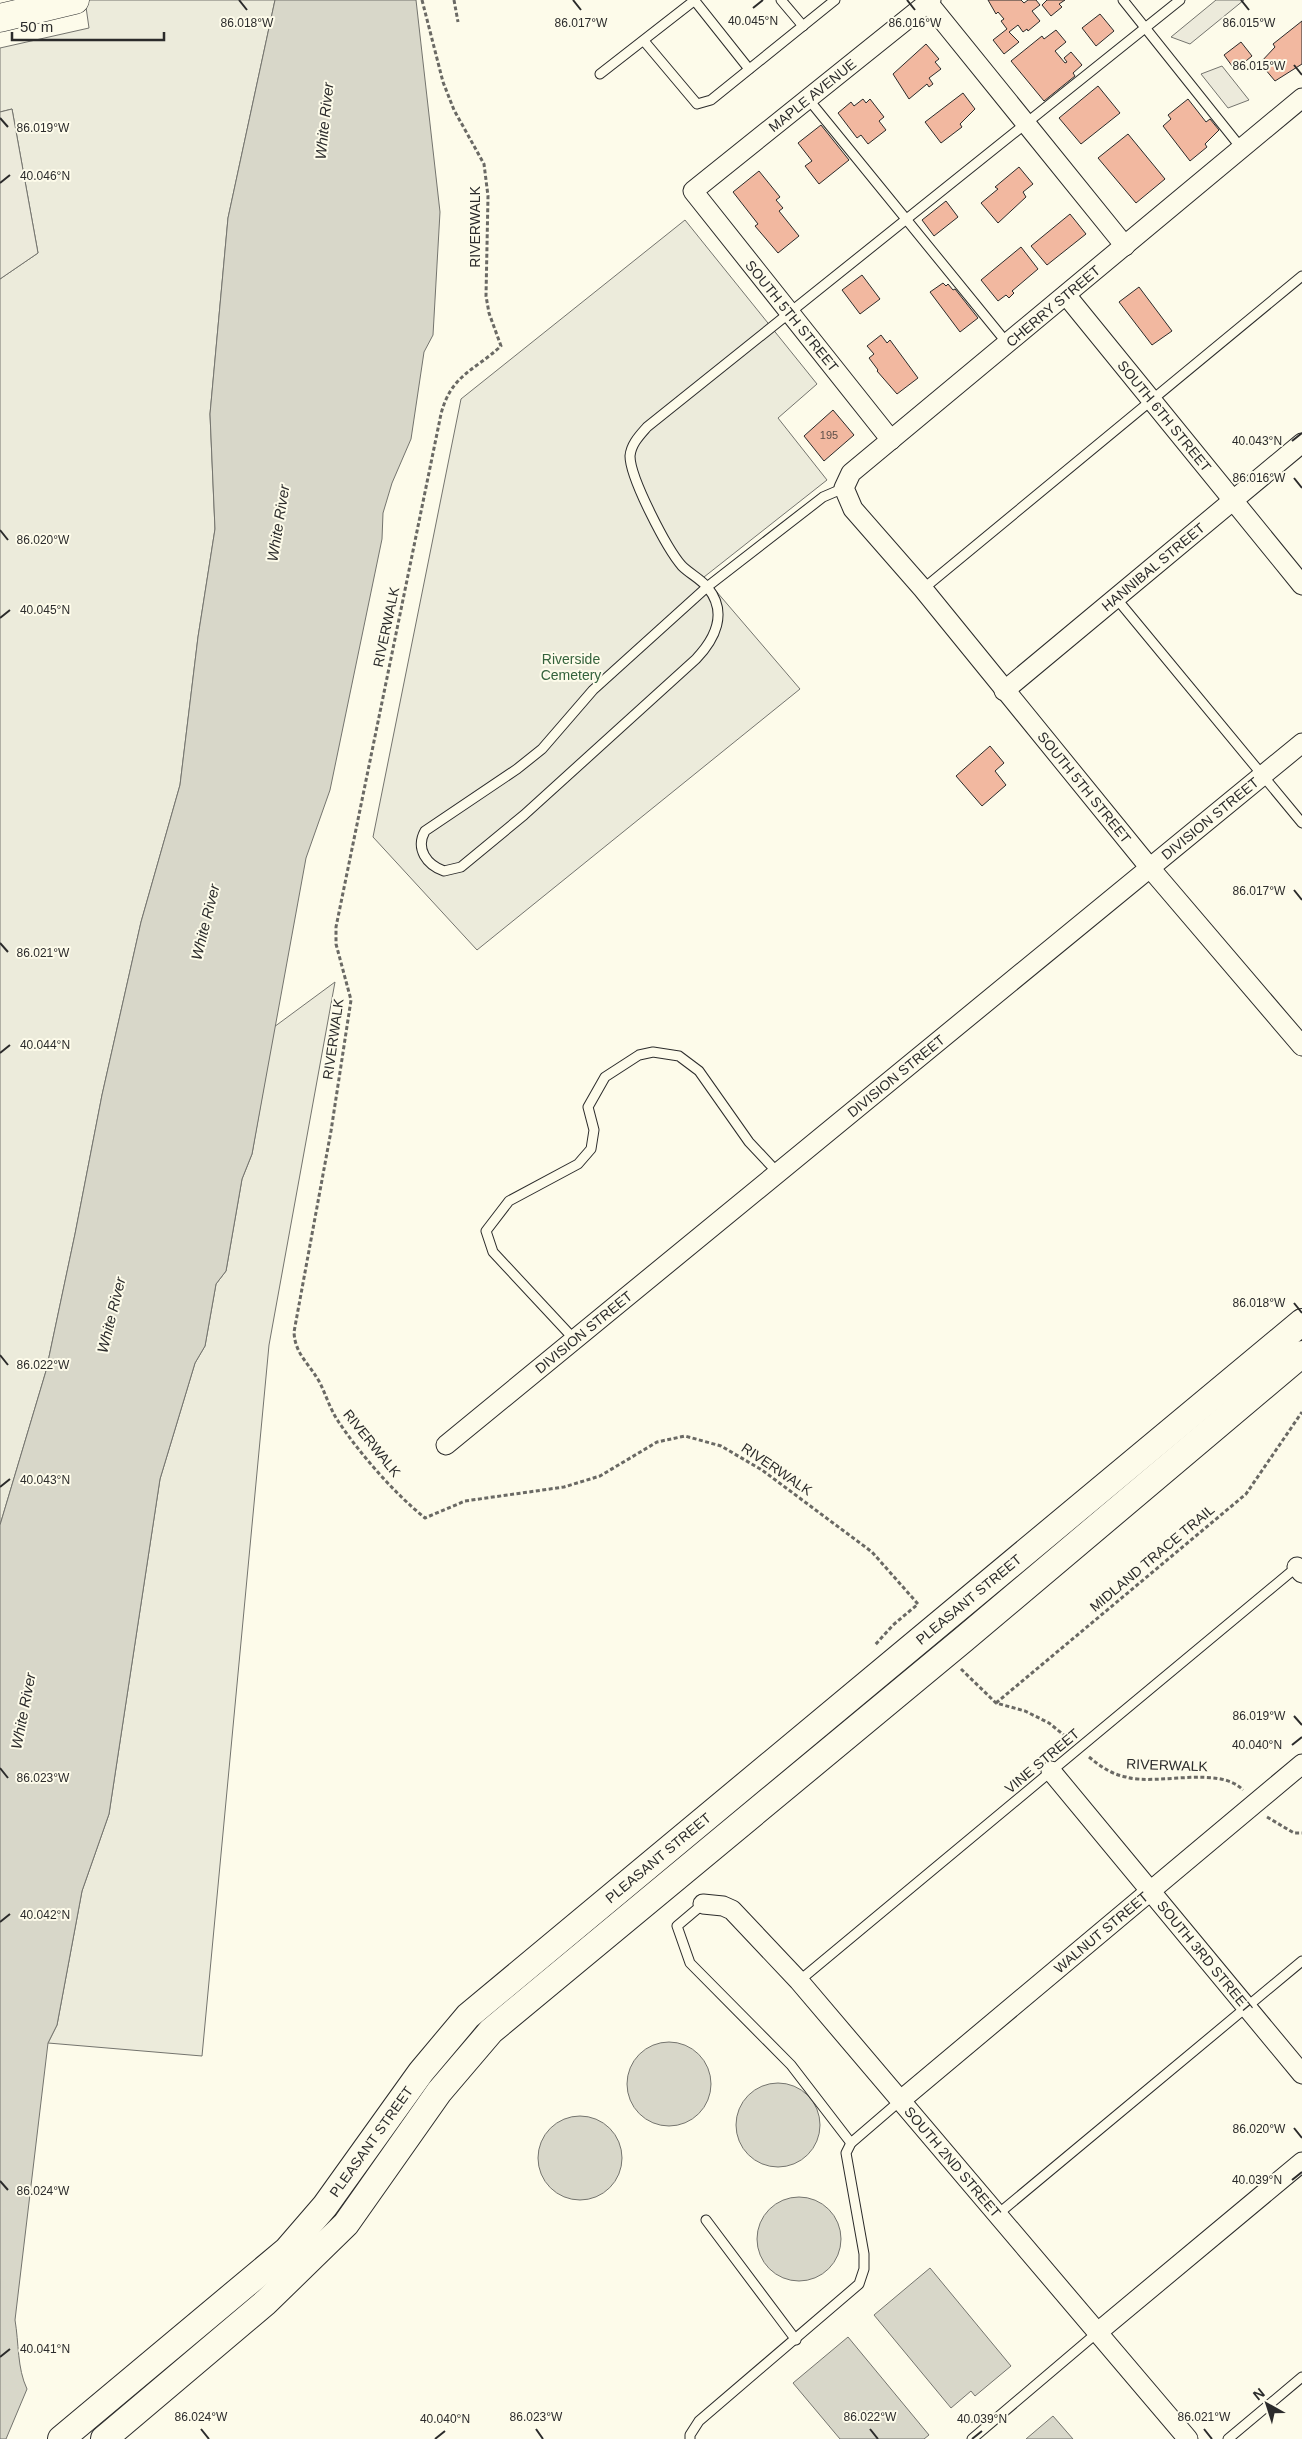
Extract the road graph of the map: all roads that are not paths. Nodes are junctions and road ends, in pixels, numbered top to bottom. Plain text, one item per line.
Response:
1 (695, 0) edge
2 (781, 0) edge
3 (836, 0) edge
4 (1123, 0) edge
5 (1180, 0) edge
6 (68, 1) edge
7 (928, 1) edge
8 (0, 18) edge
9 (803, 26) junction
10 (1146, 28) junction
11 (644, 41) junction
12 (749, 69) junction
13 (600, 74) dead end
14 (1302, 98) edge
15 (809, 100) junction
16 (1027, 123) junction
17 (1242, 149) junction
18 (693, 191) joint
19 (907, 219) junction
20 (1125, 246) junction
21 (1302, 276) edge
22 (1066, 295) junction
23 (790, 313) junction
24 (1007, 344) junction
25 (1152, 400) junction
26 (891, 440) junction
27 (1302, 443) edge
28 (844, 488) junction
29 (1233, 500) junction
30 (1302, 585) edge
31 (707, 587) junction
32 (923, 589) junction
33 (1116, 598) junction
34 (1004, 691) junction
35 (1302, 744) edge
36 (1263, 776) junction
37 (1302, 823) edge
38 (1150, 868) junction
39 (1301, 1044) edge
40 (778, 1173) junction
41 (1302, 1322) edge
42 (574, 1339) junction
43 (1302, 1354) edge
44 (446, 1444) dead end
45 (1300, 1567) edge
46 (1302, 1764) edge
47 (1051, 1771) junction
48 (1150, 1891) junction
49 (703, 1904) joint
50 (1302, 1961) edge
51 (799, 1980) junction
52 (1246, 2008) junction
53 (1302, 2074) edge
54 (901, 2100) junction
55 (851, 2142) junction
56 (1302, 2162) edge
57 (998, 2214) junction
58 (706, 2220) dead end
59 (1098, 2332) junction
60 (796, 2340) junction
61 (1302, 2377) edge
62 (62, 2439) edge
63 (104, 2439) edge
64 (690, 2439) edge
65 (972, 2439) edge
66 (1188, 2439) edge
67 (1228, 2439) edge

1 - 11 lane
1 - 12 lane
2 - 9 lane
3 - 9 lane
4 - 10 lane
5 - 10 lane
6 - 8 main road
7 - 15 street, MAPLE AVENUE
7 - 16 street
9 - 12 lane
10 - 16 lane
10 - 17 lane
11 - 12 lane
11 - 13 lane
14 - 17 street, CHERRY STREET
15 - 18 street, MAPLE AVENUE
15 - 19 lane
16 - 19 lane
16 - 20 street
17 - 20 street, CHERRY STREET
18 - 23 street, SOUTH 5TH STREET
19 - 23 lane
19 - 24 lane
20 - 22 street, CHERRY STREET
21 - 25 lane
22 - 24 street, CHERRY STREET
22 - 25 street, SOUTH 6TH STREET
23 - 26 street, SOUTH 5TH STREET
23 - 31 lane
24 - 26 street, CHERRY STREET
25 - 29 street, SOUTH 6TH STREET
25 - 32 lane
26 - 28 street, CHERRY STREET
27 - 29 street, HANNIBAL STREET
28 - 31 lane
28 - 32 street, SOUTH 5TH STREET
29 - 30 street, SOUTH 6TH STREET
29 - 33 street, HANNIBAL STREET
31 - 31 lane
32 - 34 street, SOUTH 5TH STREET
33 - 34 street, HANNIBAL STREET
33 - 36 lane
34 - 38 street, SOUTH 5TH STREET
35 - 36 street, DIVISION STREET
36 - 37 lane
36 - 38 street, DIVISION STREET
38 - 39 street, SOUTH 5TH STREET
38 - 40 street, DIVISION STREET
40 - 42 street, DIVISION STREET
40 - 42 lane
41 - 62 street, PLEASANT STREET
42 - 44 street, DIVISION STREET
43 - 63 street, PLEASANT STREET
45 - 47 lane, VINE STREET
46 - 48 street, WALNUT STREET
47 - 48 street, SOUTH 3RD STREET
47 - 51 lane, VINE STREET
48 - 52 street, SOUTH 3RD STREET
48 - 54 street, WALNUT STREET
49 - 51 street, SOUTH 2ND STREET
49 - 55 lane
50 - 52 lane
51 - 54 street, SOUTH 2ND STREET
52 - 53 street, SOUTH 3RD STREET
52 - 57 lane
54 - 55 lane
54 - 57 street, SOUTH 2ND STREET
55 - 60 lane
56 - 59 street
57 - 59 street, SOUTH 2ND STREET
58 - 60 lane
59 - 65 lane
59 - 66 street, SOUTH 2ND STREET
60 - 64 lane
61 - 67 lane

